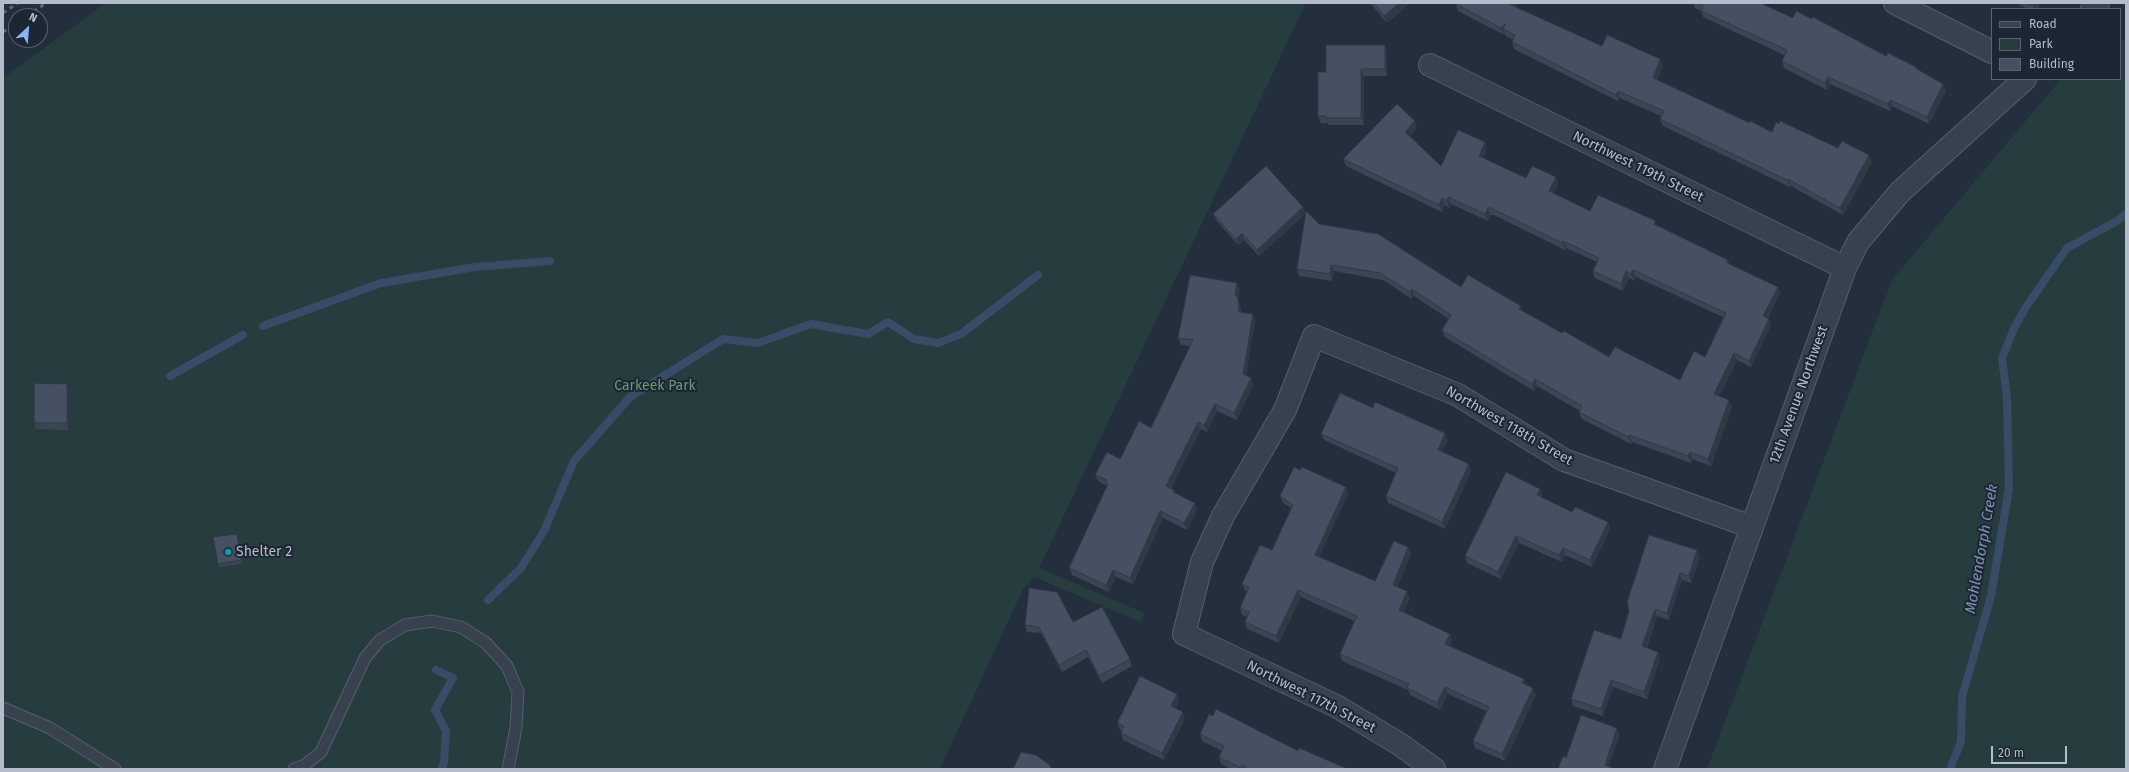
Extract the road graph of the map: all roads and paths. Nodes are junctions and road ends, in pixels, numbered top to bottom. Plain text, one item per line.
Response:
1 (1895, 3) edge
2 (1991, 51) edge
3 (1430, 65) dead end
4 (2024, 80) edge
5 (1845, 268) junction
6 (1752, 527) junction
7 (1184, 634) joint
8 (3, 708) edge
9 (115, 769) edge
10 (294, 769) edge
11 (508, 769) edge
12 (1434, 769) edge
13 (1664, 769) edge

1 - 2 street
3 - 5 street, Northwest 119th Street
4 - 5 street, 12th Avenue Northwest
5 - 6 street, 12th Avenue Northwest
6 - 7 street, Northwest 118th Street
6 - 13 street, 12th Avenue Northwest
7 - 12 street, Northwest 117th Street
8 - 9 lane
10 - 11 lane

